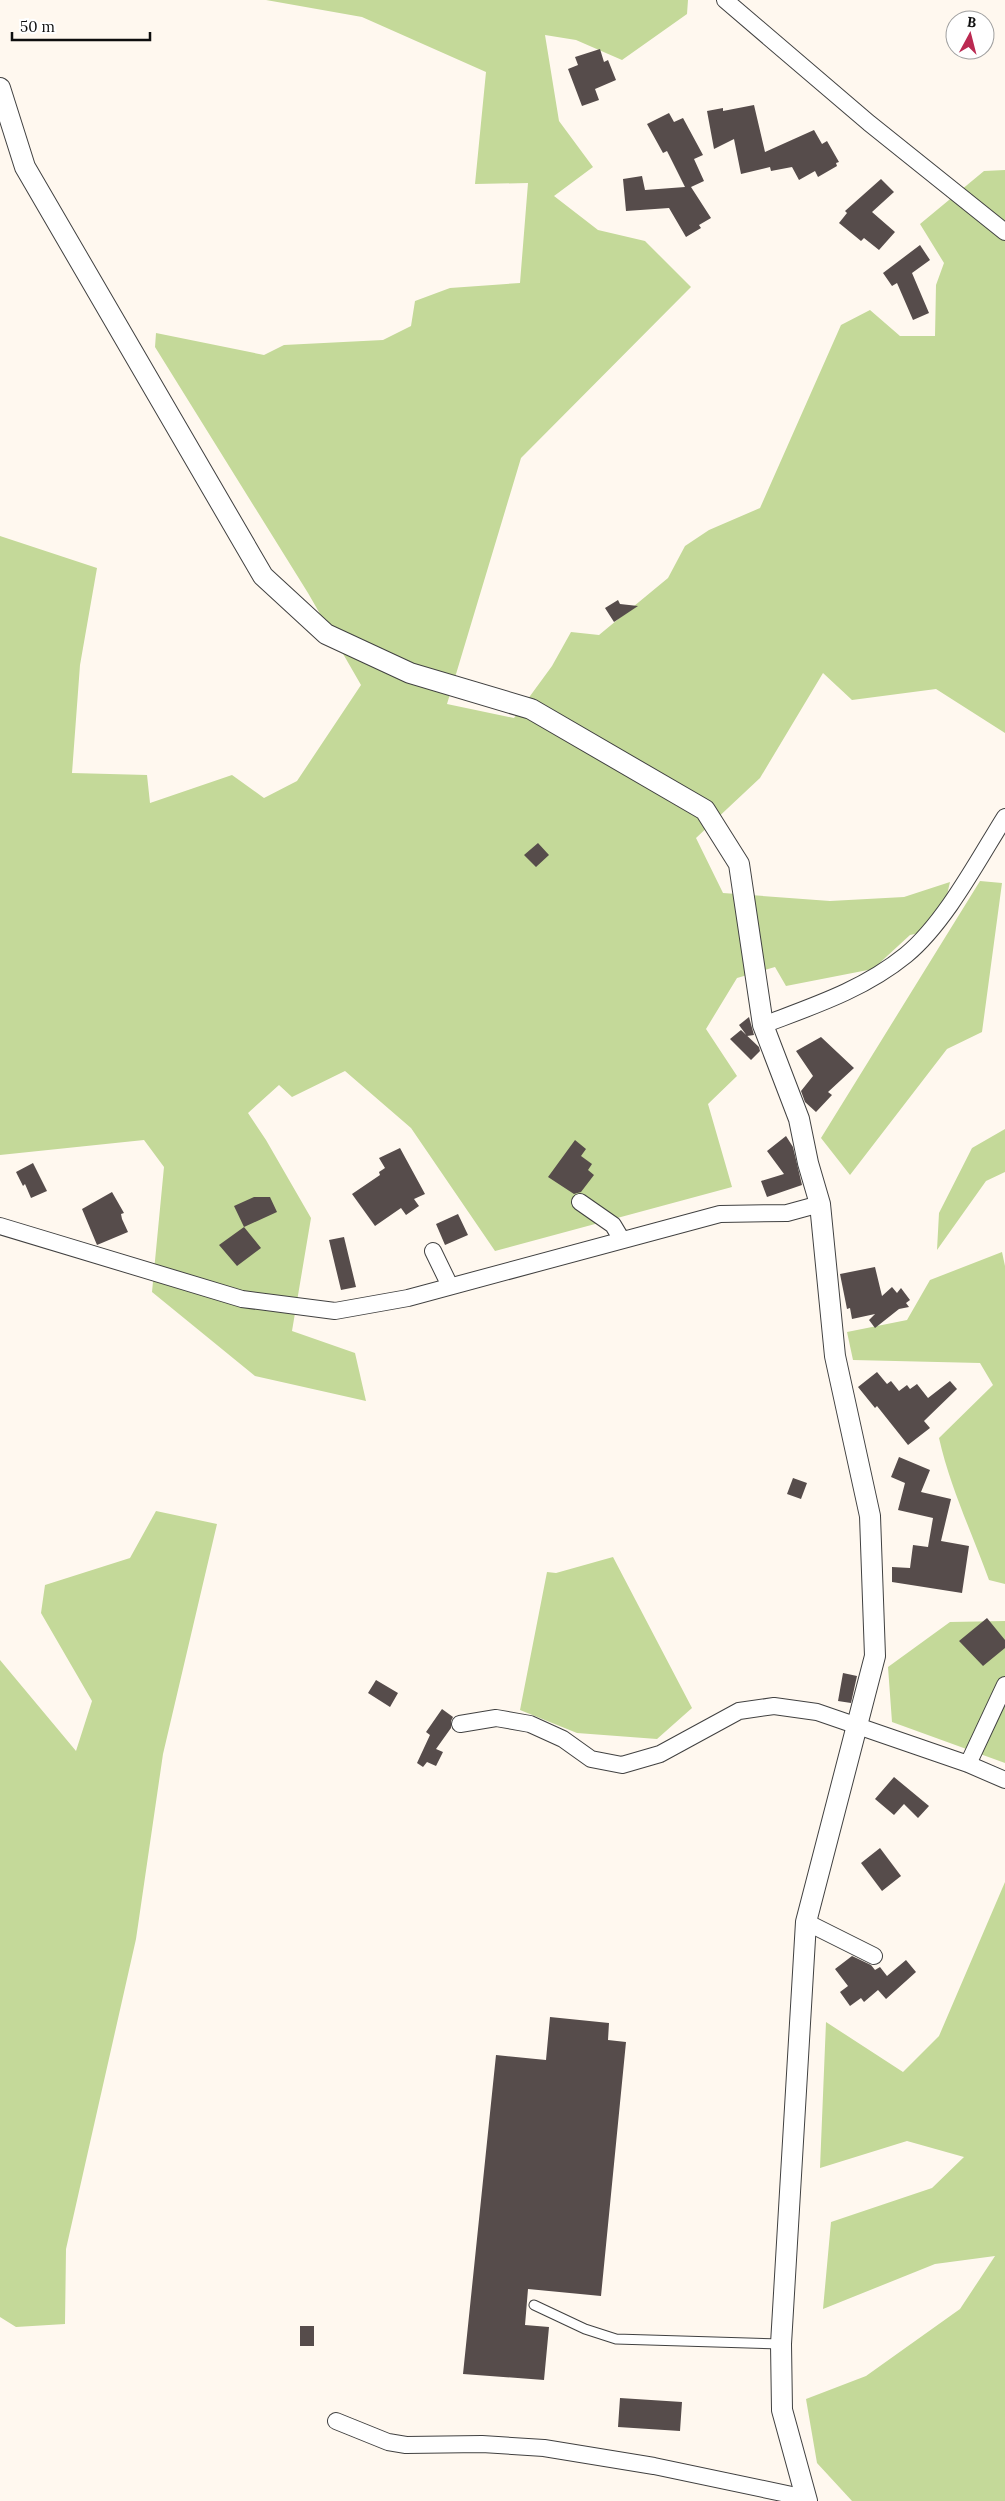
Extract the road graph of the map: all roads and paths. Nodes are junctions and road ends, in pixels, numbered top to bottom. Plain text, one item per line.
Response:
1 (725, 0) edge
2 (0, 88) edge
3 (1005, 232) edge
4 (1005, 817) edge
5 (763, 1025) junction
6 (580, 1202) dead end
7 (820, 1204) junction
8 (0, 1226) edge
9 (622, 1240) junction
10 (434, 1251) dead end
11 (450, 1286) junction
12 (1005, 1685) edge
13 (460, 1724) dead end
14 (856, 1725) junction
15 (968, 1764) junction
16 (1005, 1780) edge
17 (806, 1922) junction
18 (874, 1956) dead end
19 (534, 2305) dead end
20 (781, 2344) junction
21 (336, 2421) dead end
22 (806, 2500) edge

1 - 3 street
2 - 5 street
4 - 5 street
5 - 7 street
6 - 9 street
7 - 9 street
7 - 14 street
8 - 11 street
9 - 11 street
10 - 11 street
12 - 15 street
13 - 14 street
14 - 15 street
14 - 17 street
15 - 16 street
17 - 18 street
17 - 20 street
19 - 20 lane
20 - 22 street
21 - 22 street

